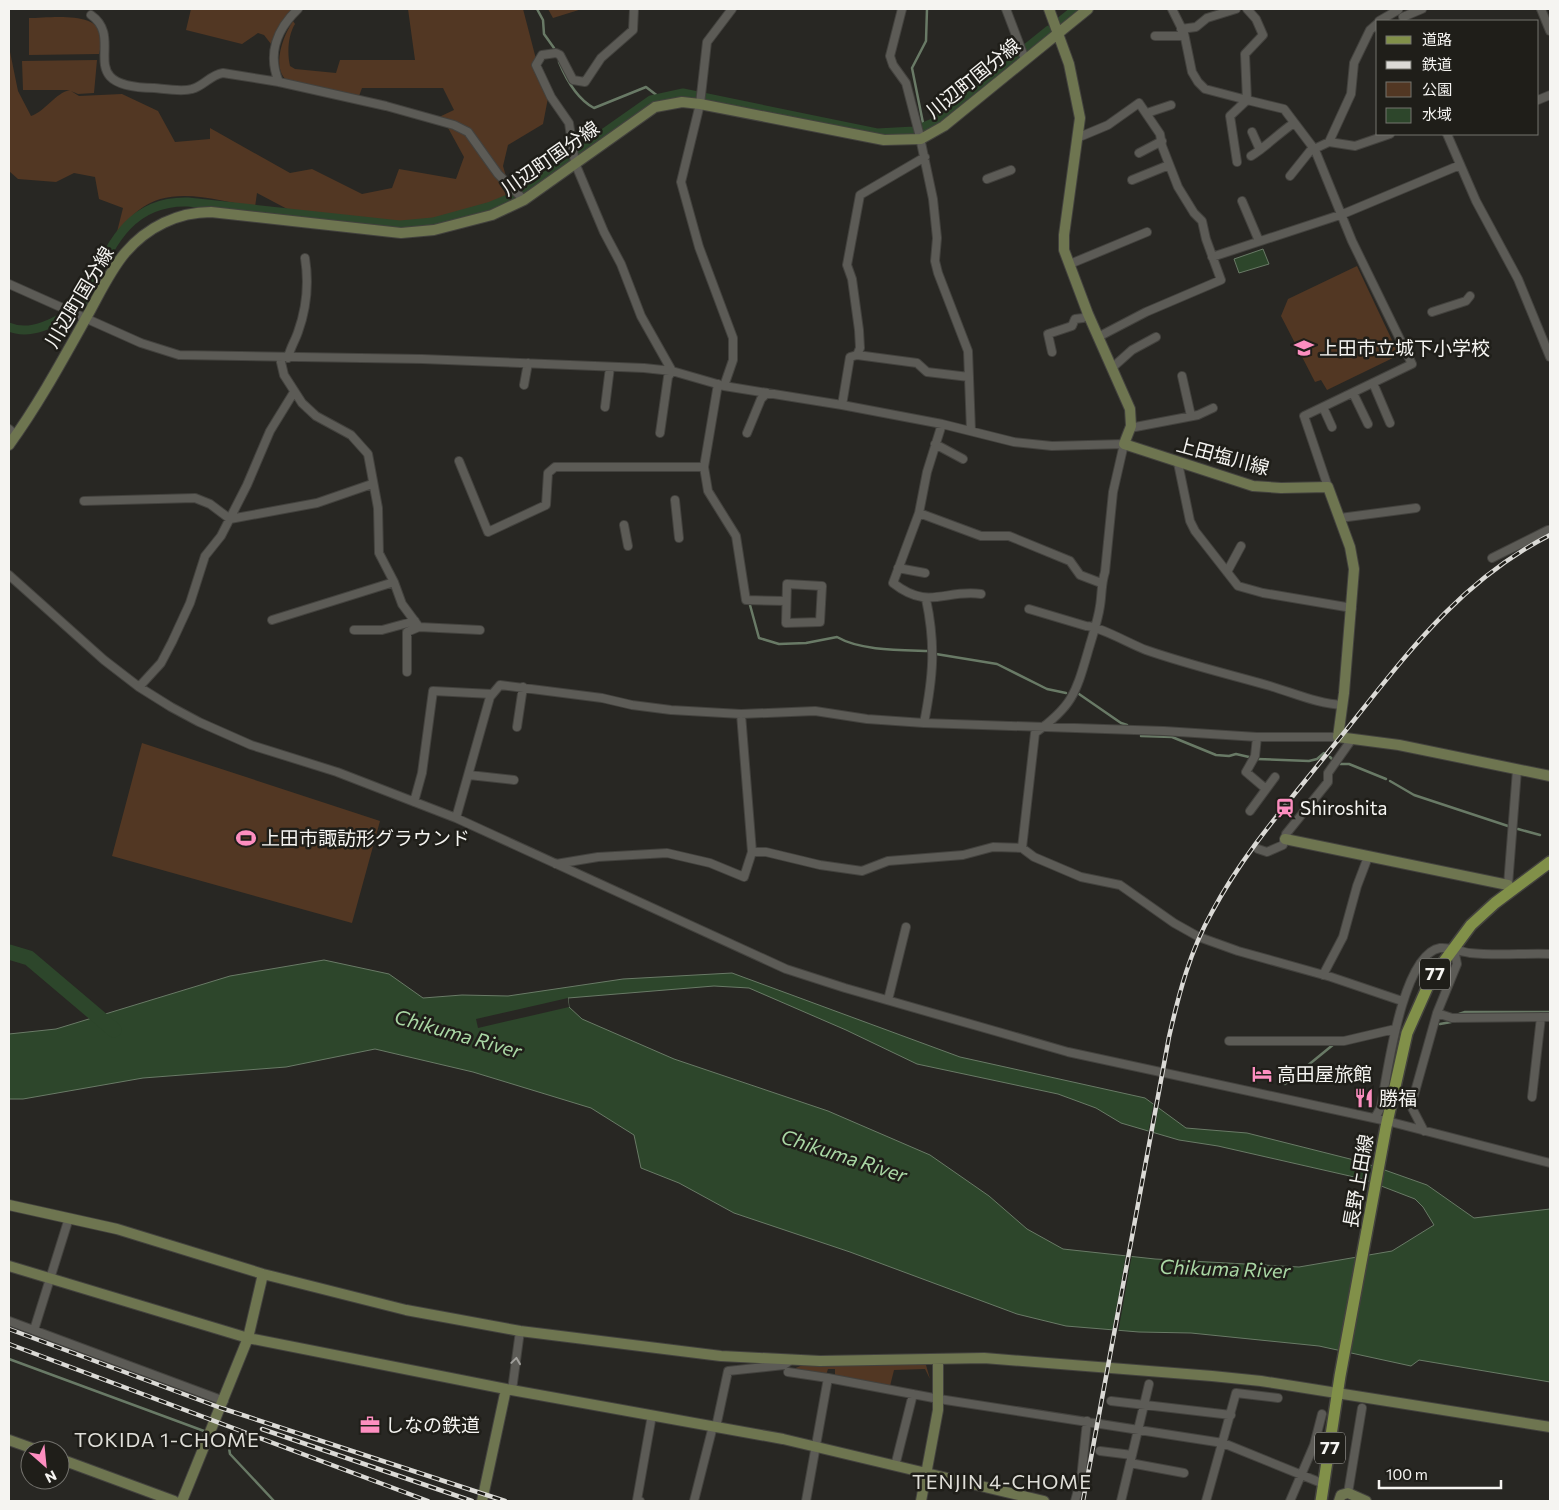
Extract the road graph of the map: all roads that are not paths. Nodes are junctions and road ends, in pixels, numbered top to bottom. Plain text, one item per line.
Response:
1 (298, 9) edge
2 (634, 9) edge
3 (732, 9) edge
4 (902, 9) edge
5 (1006, 9) edge
6 (1049, 9) edge
7 (1088, 9) edge
8 (1172, 9) edge
9 (1236, 9) edge
10 (1248, 9) edge
11 (1398, 9) edge
12 (1422, 9) edge
13 (1541, 9) edge
14 (91, 15) dead end
15 (1403, 19) edge
16 (1382, 20) edge
17 (1376, 25) edge
18 (1550, 31) edge
19 (1057, 33) junction
20 (1183, 33) junction
21 (1155, 36) dead end
22 (1025, 59) junction
23 (279, 82) junction
24 (1247, 100) junction
25 (700, 104) junction
26 (1171, 105) dead end
27 (1147, 112) junction
28 (1294, 123) junction
29 (1252, 132) dead end
30 (919, 133) junction
31 (1387, 135) edge
32 (1448, 135) edge
33 (1077, 138) junction
34 (1162, 141) junction
35 (1329, 142) junction
36 (1260, 150) junction
37 (1315, 150) junction
38 (1139, 152) dead end
39 (575, 156) junction
40 (1252, 156) dead end
41 (925, 157) junction
42 (1236, 162) dead end
43 (1169, 164) junction
44 (1460, 165) junction
45 (1011, 170) dead end
46 (1290, 176) dead end
47 (986, 179) dead end
48 (1132, 180) dead end
49 (524, 200) junction
50 (1242, 201) dead end
51 (1343, 214) junction
52 (1147, 232) dead end
53 (1259, 241) junction
54 (1212, 257) junction
55 (305, 258) dead end
56 (1070, 264) junction
57 (9, 284) edge
58 (1470, 296) dead end
59 (1432, 312) dead end
60 (1088, 314) junction
61 (86, 319) junction
62 (1100, 336) junction
63 (1156, 337) dead end
64 (1548, 345) edge
65 (1052, 352) dead end
66 (857, 355) junction
67 (1550, 356) edge
68 (284, 358) junction
69 (528, 363) junction
70 (610, 367) junction
71 (1113, 367) junction
72 (672, 371) junction
73 (1182, 376) dead end
74 (969, 377) junction
75 (1372, 383) junction
76 (524, 385) dead end
77 (721, 385) junction
78 (294, 392) junction
79 (1353, 392) junction
80 (766, 393) junction
81 (842, 405) junction
82 (605, 407) dead end
83 (1323, 407) junction
84 (1213, 408) dead end
85 (1191, 416) junction
86 (1390, 423) dead end
87 (942, 424) junction
88 (1368, 424) dead end
89 (1130, 428) junction
90 (1332, 428) dead end
91 (971, 431) junction
92 (13, 432) edge
93 (660, 433) dead end
94 (747, 433) dead end
95 (935, 444) junction
96 (1124, 444) junction
97 (9, 445) edge
98 (963, 459) dead end
99 (459, 461) dead end
100 (1178, 463) junction
101 (704, 466) junction
102 (372, 484) junction
103 (1328, 486) junction
104 (675, 500) dead end
105 (84, 501) dead end
106 (1416, 508) dead end
107 (919, 513) junction
108 (1340, 518) junction
109 (230, 519) junction
110 (624, 525) dead end
111 (1548, 530) dead end
112 (679, 538) dead end
113 (628, 546) dead end
114 (1241, 546) dead end
115 (1492, 558) dead end
116 (898, 568) junction
117 (1226, 572) junction
118 (925, 573) dead end
119 (9, 575) edge
120 (394, 582) junction
121 (1101, 583) junction
122 (981, 594) dead end
123 (926, 599) junction
124 (786, 601) junction
125 (1352, 608) junction
126 (1029, 609) dead end
127 (272, 620) dead end
128 (417, 624) junction
129 (1095, 626) junction
130 (354, 630) dead end
131 (480, 630) dead end
132 (407, 672) dead end
133 (138, 686) junction
134 (523, 687) junction
135 (492, 694) junction
136 (1343, 705) junction
137 (741, 714) junction
138 (924, 723) junction
139 (517, 727) dead end
140 (1043, 727) junction
141 (1257, 737) junction
142 (1338, 737) junction
143 (1352, 739) junction
144 (1517, 770) junction
145 (469, 775) junction
146 (1550, 776) edge
147 (1275, 777) dead end
148 (514, 780) dead end
149 (1266, 789) junction
150 (414, 802) junction
151 (1250, 811) dead end
152 (456, 818) junction
153 (1285, 839) junction
154 (1022, 848) junction
155 (1258, 849) dead end
156 (752, 852) junction
157 (1368, 857) junction
158 (1550, 862) edge
159 (556, 864) junction
160 (1510, 888) junction
161 (906, 927) dead end
162 (1454, 949) junction
163 (1550, 954) edge
164 (1323, 974) junction
165 (888, 1000) junction
166 (1402, 1001) junction
167 (1438, 1013) junction
168 (1541, 1017) junction
169 (1550, 1017) edge
170 (1395, 1029) junction
171 (1229, 1041) dead end
172 (1532, 1097) dead end
173 (1383, 1122) junction
174 (1424, 1131) junction
175 (1550, 1163) edge
176 (9, 1205) edge
177 (69, 1218) junction
178 (9, 1266) edge
179 (263, 1274) junction
180 (50, 1279) junction
181 (9, 1321) edge
182 (34, 1330) junction
183 (520, 1331) junction
184 (248, 1338) junction
185 (792, 1359) junction
186 (938, 1360) junction
187 (788, 1372) dead end
188 (828, 1378) junction
189 (1149, 1384) dead end
190 (509, 1390) junction
191 (912, 1394) junction
192 (1338, 1394) junction
193 (939, 1398) junction
194 (1278, 1398) dead end
195 (224, 1401) junction
196 (1111, 1401) dead end
197 (1144, 1405) junction
198 (1362, 1408) dead end
199 (1322, 1414) dead end
200 (652, 1415) junction
201 (1231, 1415) junction
202 (1087, 1421) junction
203 (715, 1426) junction
204 (1550, 1427) edge
205 (1138, 1430) junction
206 (1223, 1443) junction
207 (816, 1446) junction
208 (1100, 1451) dead end
209 (1131, 1459) junction
210 (70, 1463) edge
211 (895, 1466) junction
212 (1184, 1472) dead end
213 (927, 1474) junction
214 (1302, 1474) junction
215 (1324, 1484) junction
216 (1348, 1493) junction
217 (174, 1501) edge
218 (182, 1501) edge
219 (482, 1501) edge
220 (640, 1501) edge
221 (694, 1501) edge
222 (806, 1501) edge
223 (921, 1501) edge
224 (1044, 1501) edge
225 (1075, 1501) edge
226 (1121, 1501) edge
227 (1206, 1501) edge
228 (1290, 1501) edge
229 (1321, 1501) edge
230 (1338, 1501) edge
231 (1366, 1501) edge

1 - 23 street
2 - 39 street
3 - 25 street
4 - 30 street
5 - 22 street
6 - 19 street
7 - 19 street, 川辺町国分線
8 - 20 street
9 - 20 street
10 - 24 street
11 - 15 street
11 - 16 street
12 - 15 street
13 - 18 street
14 - 23 street
17 - 35 street
19 - 22 street, 川辺町国分線
19 - 33 street
20 - 21 street
20 - 24 street
22 - 30 street, 川辺町国分線
23 - 49 street
24 - 28 street
24 - 42 street
25 - 30 street, 川辺町国分線
25 - 39 street, 川辺町国分線
25 - 77 street
26 - 27 street
27 - 33 street
27 - 34 street
28 - 36 street
28 - 37 street
29 - 36 street
30 - 41 street
31 - 35 street
32 - 44 street
33 - 56 street
34 - 38 street
34 - 43 street
35 - 37 street
36 - 40 street
37 - 46 street
37 - 51 street
39 - 49 street, 川辺町国分線
39 - 72 street
41 - 66 street
41 - 74 street
43 - 48 street
43 - 54 street
44 - 51 street
44 - 64 street
45 - 47 street
49 - 61 street, 川辺町国分線
50 - 53 street
51 - 53 street
51 - 75 street
52 - 56 street
53 - 54 street
54 - 62 street
55 - 68 street
56 - 60 street
57 - 61 street
58 - 59 street
60 - 62 street
60 - 65 street
61 - 68 street
61 - 92 street, 川辺町国分線
62 - 71 street
63 - 71 street
64 - 67 street
66 - 74 street
66 - 81 street
68 - 69 street
68 - 78 street
69 - 70 street
69 - 76 street
70 - 72 street
70 - 82 street
71 - 89 street
72 - 77 street
72 - 93 street
73 - 85 street
74 - 91 street
75 - 79 street
75 - 86 street
77 - 80 street
77 - 101 street
78 - 102 street
78 - 109 street
79 - 83 street
79 - 88 street
80 - 81 street
80 - 94 street
81 - 87 street
83 - 90 street
83 - 103 street
84 - 85 street
85 - 89 street
87 - 91 street
87 - 95 street
89 - 96 street
91 - 96 street
92 - 97 street, 川辺町国分線
95 - 98 street
95 - 107 street
96 - 100 street, 上田塩川線
96 - 121 street
99 - 101 street
100 - 103 street, 上田塩川線
100 - 117 street
101 - 124 street
102 - 109 street
102 - 120 street
103 - 108 street
104 - 112 street
105 - 109 street
106 - 108 street
107 - 116 street
107 - 121 street
108 - 125 street
109 - 133 street
110 - 113 street
111 - 115 street
114 - 117 street
116 - 118 street
116 - 123 street
117 - 125 street
119 - 133 street
120 - 127 street
120 - 128 street
121 - 129 street
122 - 123 street
123 - 138 street
124 - 124 street
125 - 136 street
126 - 129 street
128 - 130 street
128 - 131 street
128 - 132 street
129 - 136 street
129 - 140 street
133 - 150 street
134 - 135 street
134 - 137 street
134 - 139 street
135 - 145 street
135 - 150 street
136 - 142 street
137 - 138 street
137 - 156 street
138 - 140 street
140 - 141 street
140 - 154 street
141 - 142 street
141 - 149 street
142 - 143 street
143 - 144 street
143 - 153 street
144 - 146 street
144 - 160 street
145 - 148 street
145 - 152 street
147 - 149 street
149 - 151 street
150 - 152 street
152 - 159 street
153 - 155 street
153 - 157 street
154 - 156 street
154 - 164 street
156 - 159 street
157 - 160 street
157 - 164 street
158 - 160 main road, 長野上田線 / 77
159 - 165 street
160 - 162 main road, 長野上田線 / 77
161 - 165 street
162 - 163 street
162 - 166 street
162 - 167 street
162 - 173 main road, 長野上田線 / 77
164 - 166 street
165 - 173 street
166 - 170 street
167 - 168 street
167 - 174 street
168 - 169 street
168 - 172 street
170 - 171 street
170 - 173 street
173 - 174 street
173 - 192 main road, 長野上田線 / 77
174 - 175 street
176 - 177 street
177 - 179 street
177 - 180 street
178 - 180 street
179 - 183 street
179 - 184 street
180 - 182 street
180 - 184 street
181 - 182 street
182 - 195 street
183 - 185 street
190 -> 183 street
184 - 190 street
184 - 195 street
185 - 186 street
185 - 203 street
186 - 192 street
186 - 193 street
187 - 188 street
188 - 191 street
188 - 207 street
189 - 197 street
190 - 200 street
190 - 219 street
191 - 193 street
191 - 211 street
192 - 204 street
192 - 215 main road, 長野上田線 / 77
193 - 202 street
193 - 213 street
194 - 201 street
195 - 218 street
196 - 197 street
197 - 201 street
197 - 205 street
198 - 216 street
199 - 214 street
200 - 203 street
200 - 220 street
201 - 206 street
202 - 205 street
202 - 225 street
203 - 207 street
203 - 221 street
205 - 206 street
205 - 209 street
206 - 214 street
206 - 227 street
207 - 211 street
207 - 222 street
208 - 209 street
209 - 212 street
209 - 226 street
210 - 217 street
211 - 213 street
213 - 223 street
213 - 224 street
214 - 215 street
214 - 228 street
215 - 229 main road, 長野上田線 / 77
216 - 230 street
216 - 231 street

